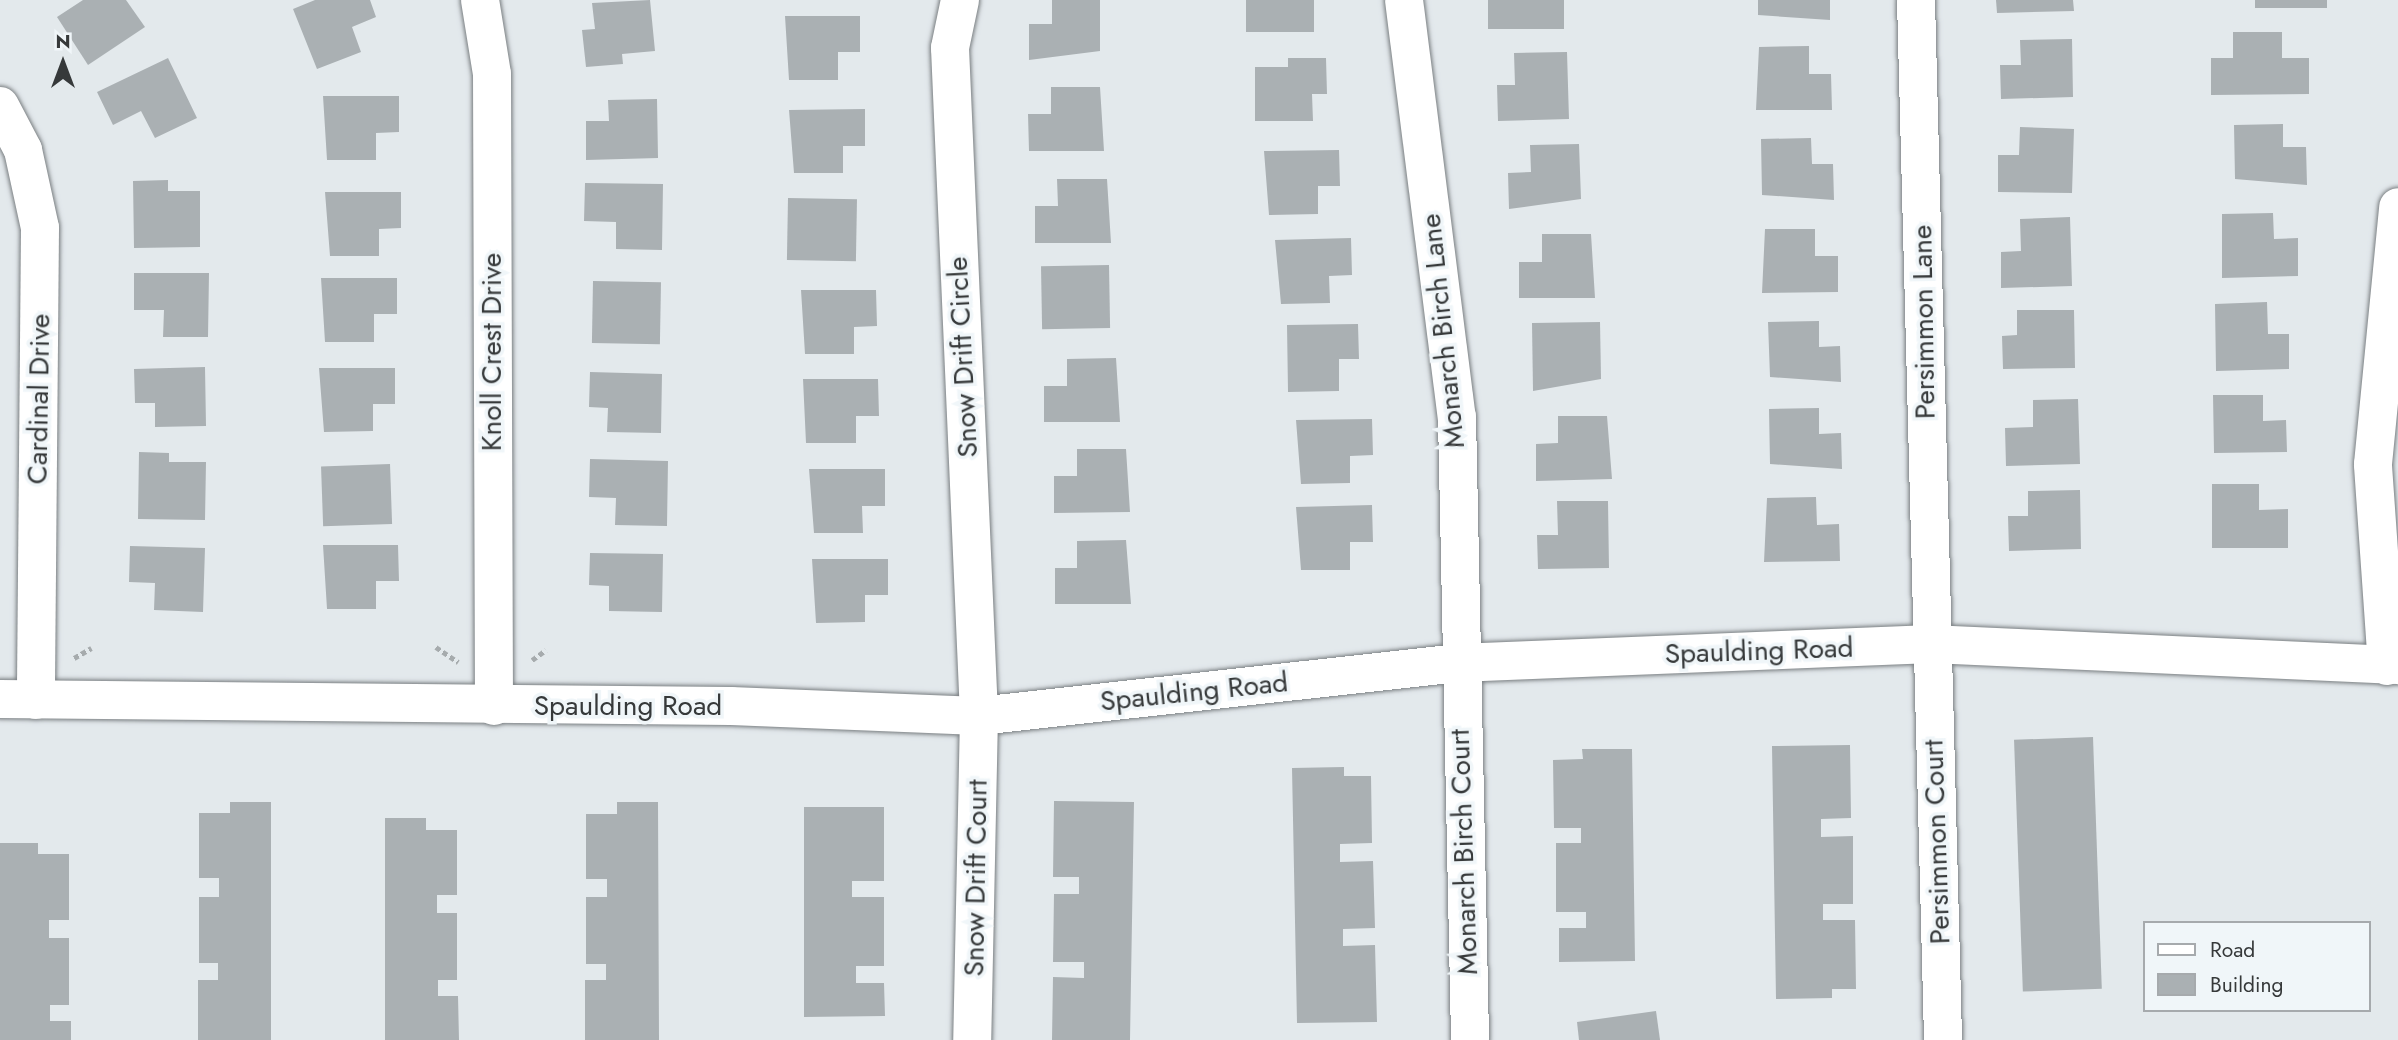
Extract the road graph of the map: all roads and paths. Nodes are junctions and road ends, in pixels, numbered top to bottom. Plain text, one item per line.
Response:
1 (480, 0) edge
2 (961, 0) edge
3 (1404, 0) edge
4 (1916, 0) edge
5 (0, 106) edge
6 (2398, 207) edge
7 (2393, 327) edge
8 (1932, 644) junction
9 (1457, 663) junction
10 (2394, 667) edge
11 (18, 700) edge
12 (494, 706) junction
13 (979, 716) junction
14 (972, 1040) edge
15 (1469, 1040) edge
16 (1943, 1040) edge

1 - 12 street, Knoll Crest Drive
2 - 13 street, Snow Drift Circle
3 - 9 street, Monarch Birch Lane
4 - 8 street, Persimmon Lane
5 - 11 street, Cardinal Drive
6 - 7 street
7 - 10 street
8 - 9 street, Spaulding Road
8 - 10 street, Spaulding Road
8 - 16 street, Persimmon Court
9 - 13 street, Spaulding Road
9 - 15 street, Monarch Birch Court
11 - 12 street, Spaulding Road
12 - 13 street, Spaulding Road
13 - 14 street, Snow Drift Court

